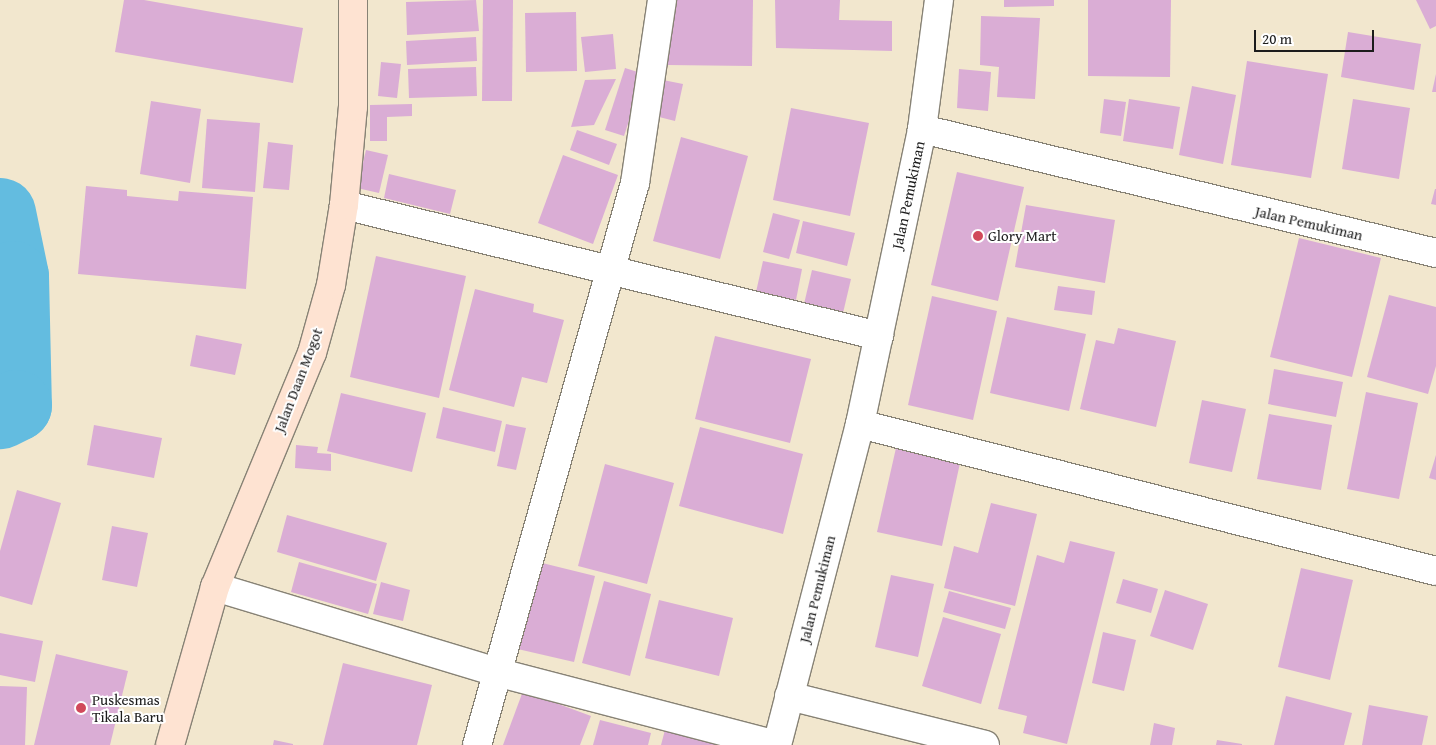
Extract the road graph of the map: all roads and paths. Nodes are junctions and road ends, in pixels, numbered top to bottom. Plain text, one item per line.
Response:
1 (353, 0) edge
2 (662, 0) edge
3 (939, 0) edge
4 (922, 129) junction
5 (344, 205) junction
6 (1436, 253) edge
7 (612, 270) junction
8 (879, 336) junction
9 (860, 424) junction
10 (1436, 571) edge
11 (215, 587) junction
12 (496, 672) junction
13 (789, 696) junction
14 (170, 745) edge
15 (477, 745) edge
16 (776, 745) edge
17 (985, 745) edge

1 - 5 main road, Jalan Daan Mogot
2 - 7 street
3 - 4 street
4 - 6 street, Jalan Pemukiman
4 - 8 street, Jalan Pemukiman
5 - 7 street
5 - 11 main road, Jalan Daan Mogot
7 - 8 street
7 - 12 street
8 - 9 street, Jalan Pemukiman
9 - 10 street
9 - 13 street, Jalan Pemukiman
11 - 12 street
11 - 14 main road, Jalan Daan Mogot
12 - 15 street
12 - 16 street
13 - 16 street, Jalan Pemukiman
13 - 17 street

